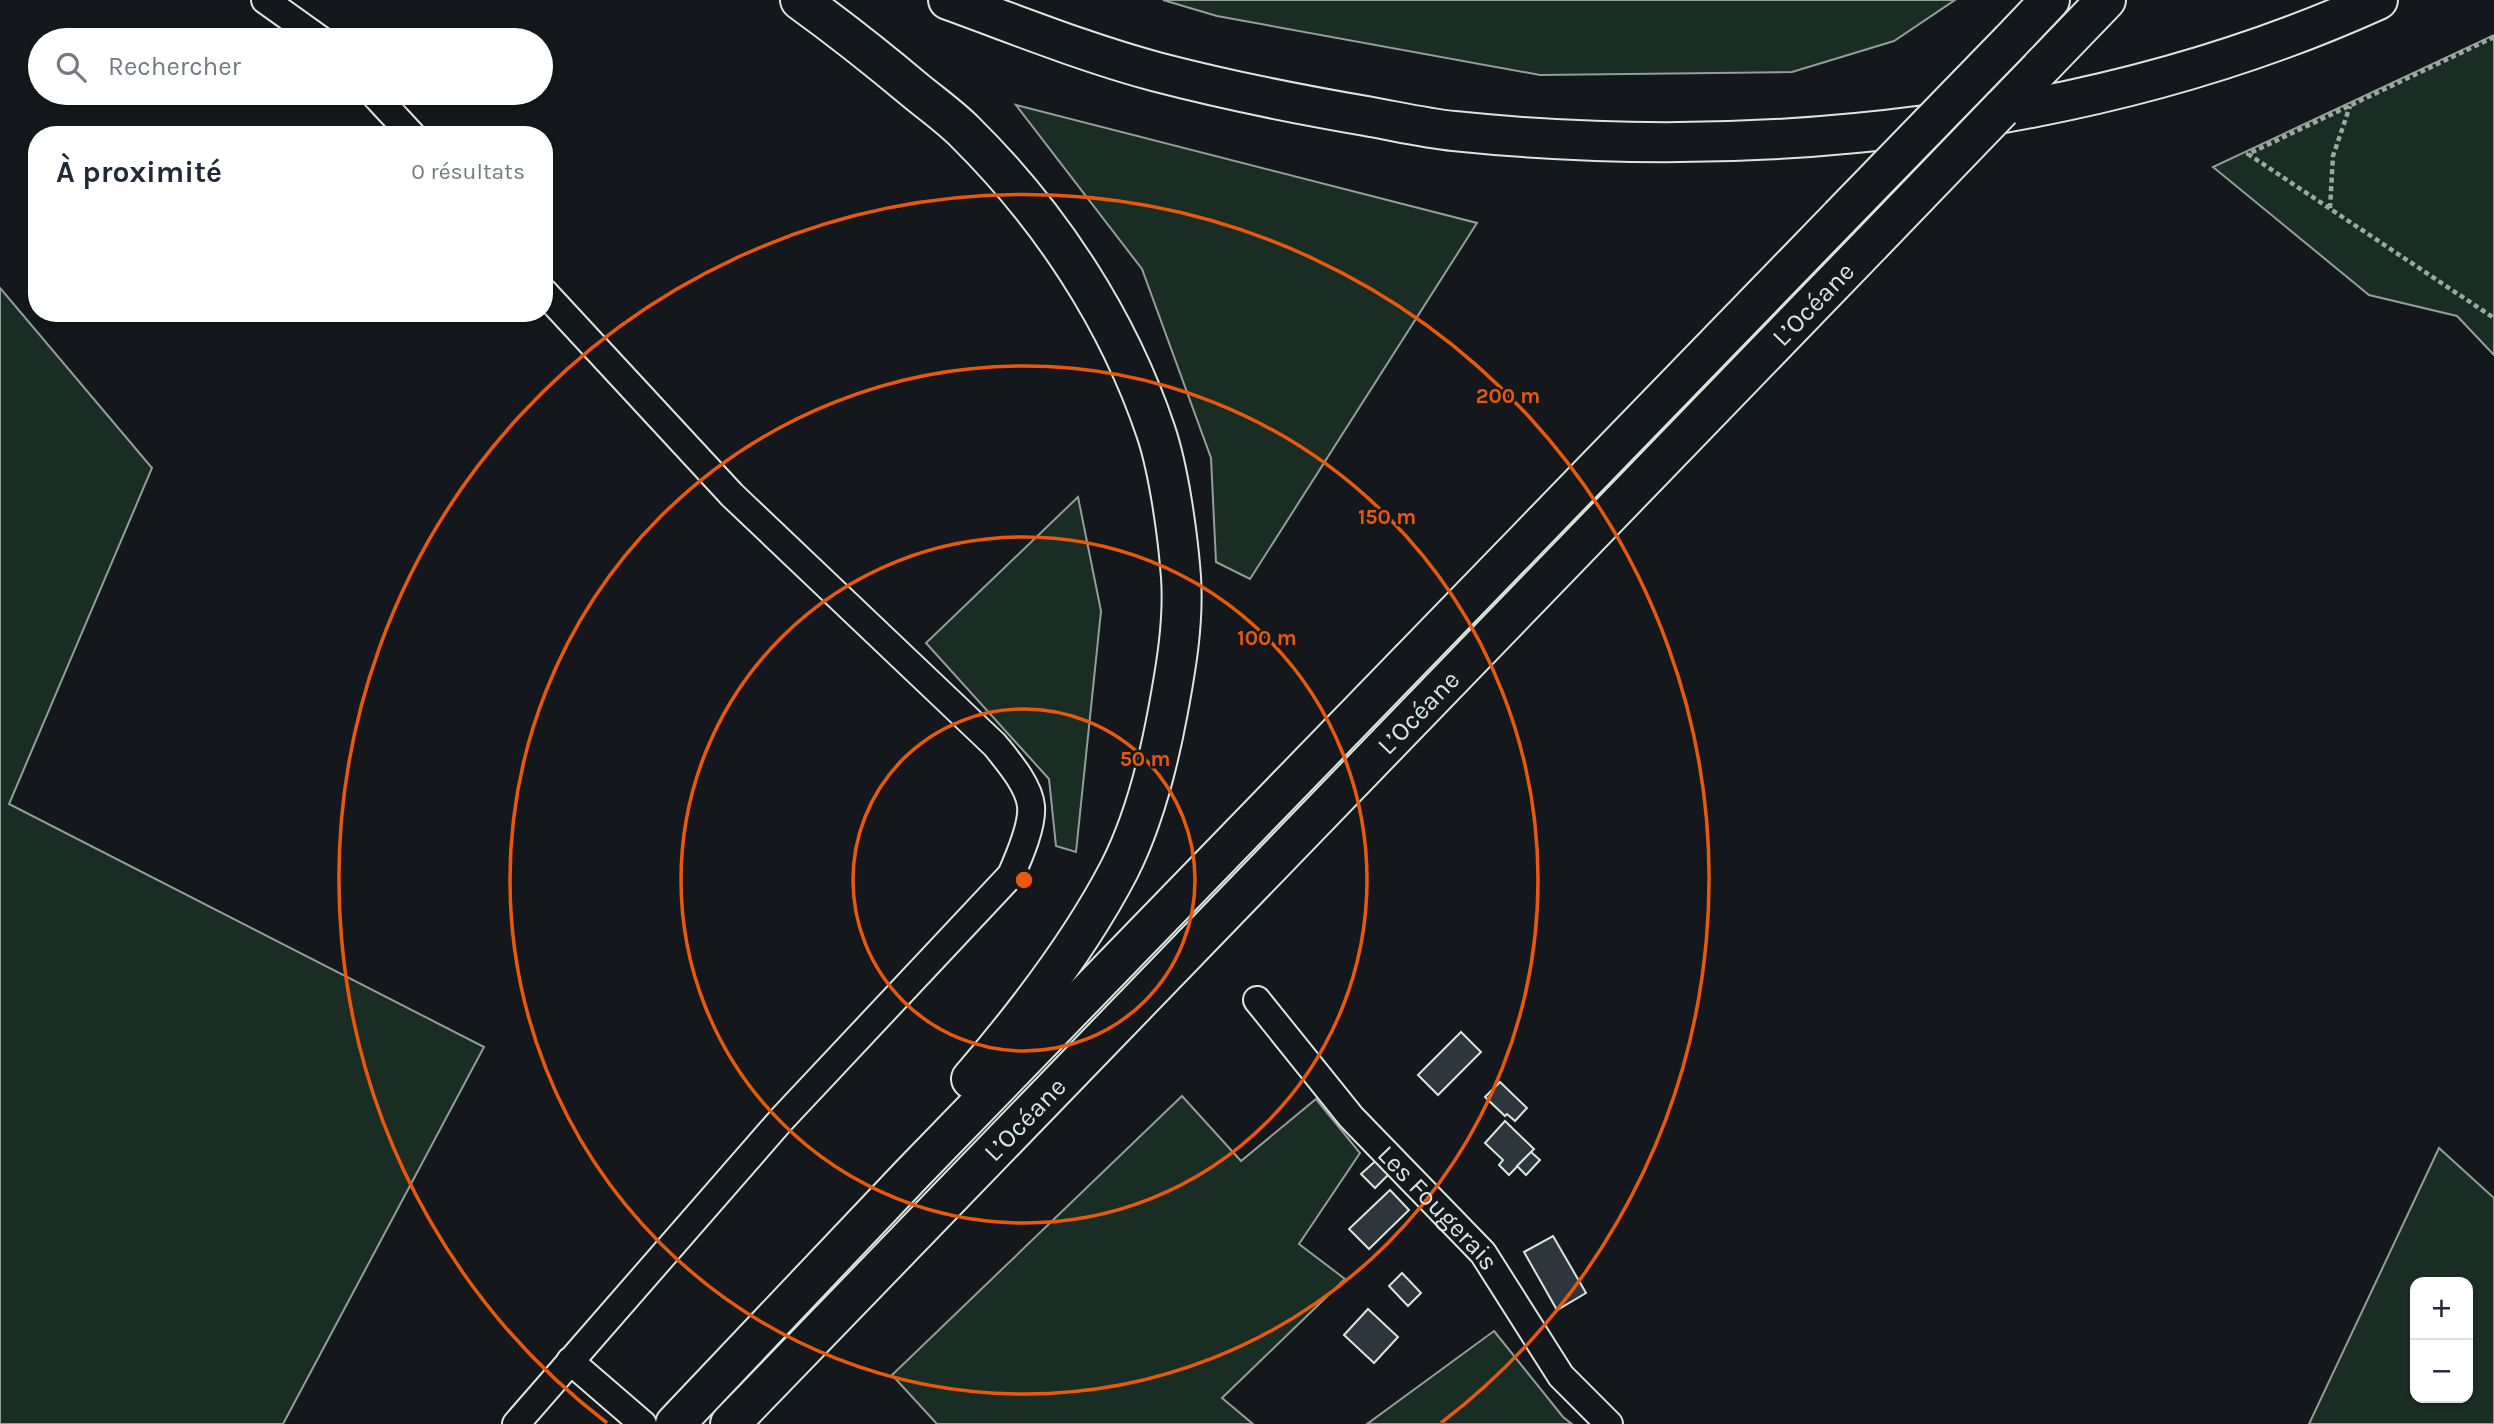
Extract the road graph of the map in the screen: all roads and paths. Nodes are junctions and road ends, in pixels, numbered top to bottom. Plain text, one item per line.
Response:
1 (265, 0) edge
2 (800, 0) edge
3 (948, 0) edge
4 (2050, 0) edge
5 (2106, 0) edge
6 (2378, 0) edge
7 (304, 28) edge
8 (2494, 37) edge
9 (384, 105) edge
10 (2350, 105) junction
11 (404, 126) edge
12 (2330, 208) junction
13 (553, 302) edge
14 (2494, 318) edge
15 (1257, 1000) dead end
16 (910, 1176) junction
17 (570, 1361) junction
18 (516, 1424) edge
19 (643, 1424) edge
20 (675, 1424) edge
21 (730, 1424) edge
22 (1609, 1424) edge

1 - 7 street
2 - 16 highway
3 - 6 highway
4 - 16 highway, L’Océane, bridge
5 - 21 highway, L’Océane, bridge
8 - 10 path
9 - 11 street
10 - 12 path
10 - 12 path
12 - 14 path
13 - 17 street
15 - 22 street, Les Fougerais
16 - 20 highway, L’Océane
17 - 18 street
17 - 19 street

